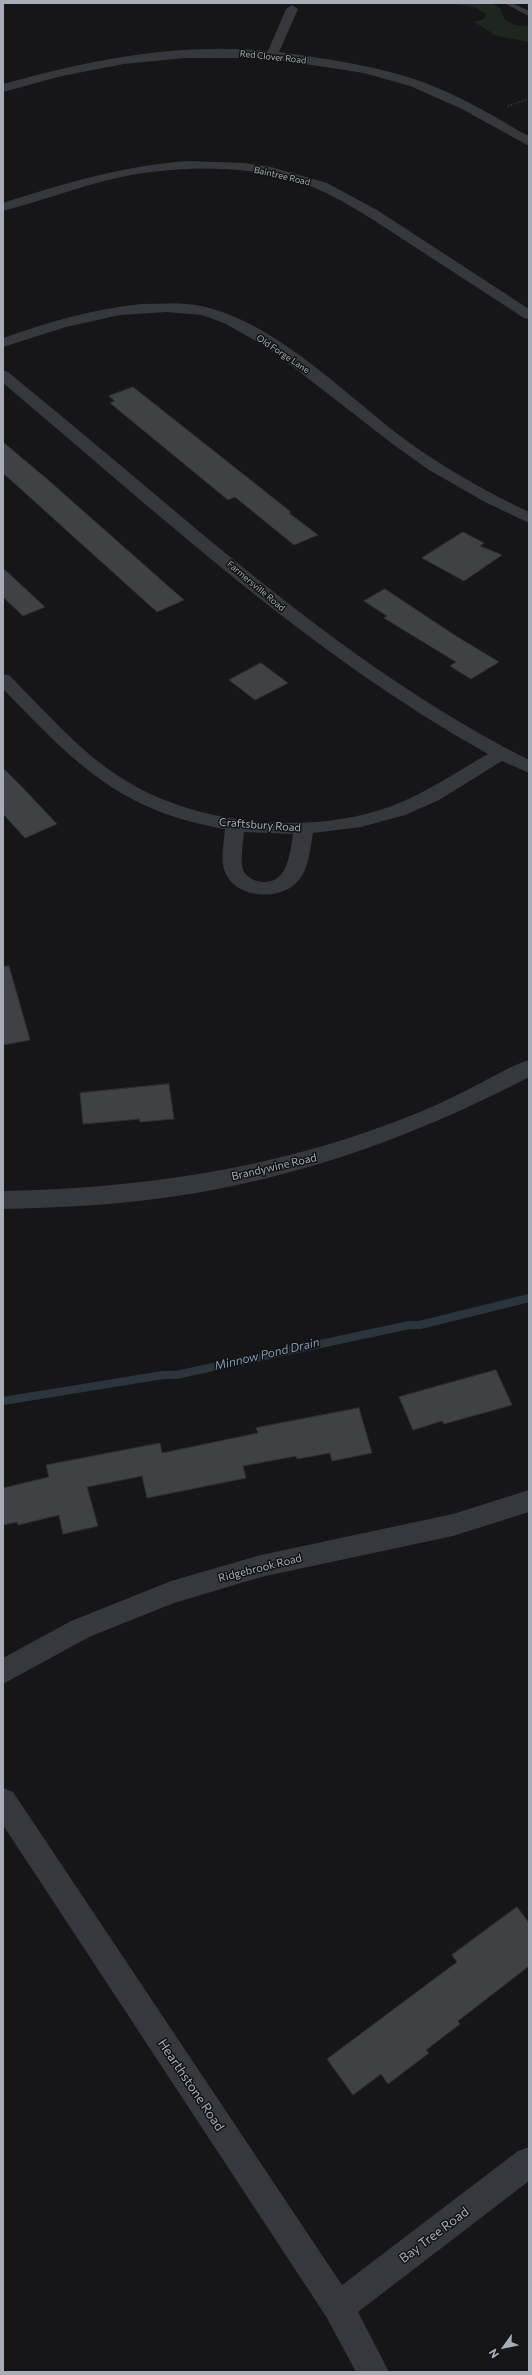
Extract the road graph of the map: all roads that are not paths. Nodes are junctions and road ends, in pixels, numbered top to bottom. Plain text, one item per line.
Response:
1 (507, 3) edge
2 (529, 6) edge
3 (292, 9) dead end
4 (518, 9) junction
5 (529, 14) edge
6 (272, 55) junction
7 (3, 88) edge
8 (529, 142) edge
9 (3, 207) edge
10 (529, 315) edge
11 (3, 343) edge
12 (3, 375) edge
13 (529, 518) edge
14 (3, 679) edge
15 (501, 754) junction
16 (529, 767) edge
17 (235, 825) junction
18 (304, 828) junction
19 (529, 1068) edge
20 (3, 1200) edge
21 (529, 1501) edge
22 (3, 1672) edge
23 (3, 1801) edge
24 (529, 2162) edge
25 (338, 2307) junction
26 (373, 2372) edge

1 - 4 lane
2 - 4 lane
3 - 6 street
4 - 5 lane
6 - 7 street, Red Clover Road
6 - 8 street, Red Clover Road
9 - 10 street, Baintree Road
11 - 13 street, Old Forge Lane
12 - 15 street, Farmersville Road
14 - 17 street, Craftsbury Road
15 - 16 street, Farmersville Road
15 - 18 street, Craftsbury Road
17 - 18 street, Craftsbury Road
17 - 18 street
19 - 20 street, Brandywine Road
21 - 22 street, Ridgebrook Road
23 - 25 street, Hearthstone Road
24 - 25 street, Bay Tree Road
25 - 26 street, Hearthstone Road

